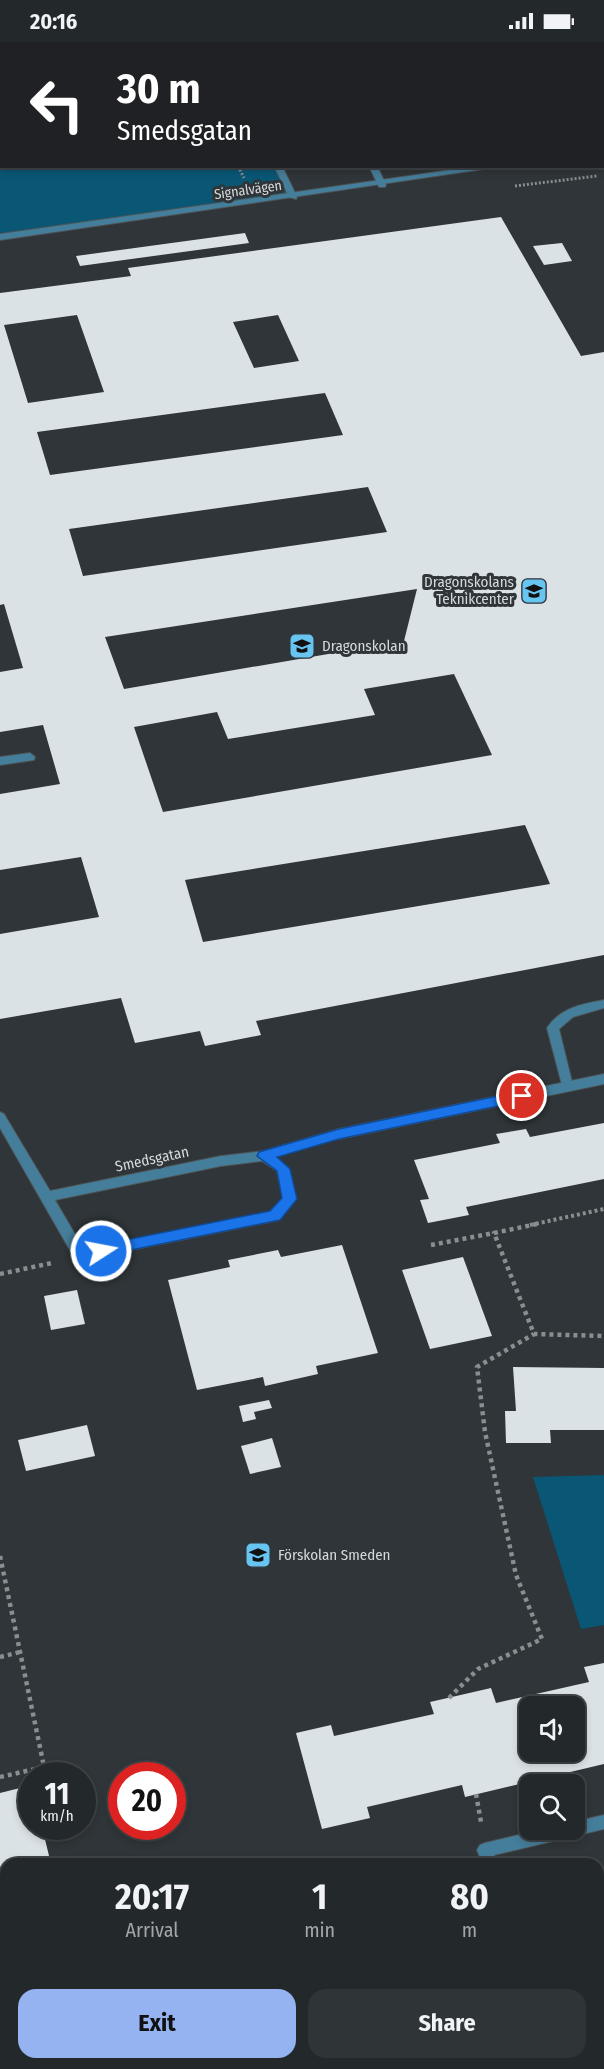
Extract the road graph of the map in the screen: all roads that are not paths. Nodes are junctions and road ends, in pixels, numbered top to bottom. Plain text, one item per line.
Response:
1 (279, 168) edge
2 (374, 168) edge
3 (488, 168) edge
4 (382, 185) junction
5 (293, 197) junction
6 (0, 237) edge
7 (30, 757) dead end
8 (0, 761) edge
9 (604, 1004) edge
10 (604, 1079) edge
11 (567, 1086) junction
12 (0, 1117) edge
13 (264, 1156) junction
14 (47, 1197) junction
15 (604, 1822) edge
16 (585, 1827) edge
17 (528, 1840) edge
18 (488, 1858) edge

1 - 5 street
2 - 4 street
3 - 4 street, Signalvägen
4 - 5 street, Signalvägen
5 - 6 street, Signalvägen
7 - 8 street
9 - 11 street
10 - 11 street, Smedsgatan
11 - 13 street, Smedsgatan
12 - 14 street
13 - 14 street, Smedsgatan
13 - 14 street
15 - 16 street
17 - 18 street

